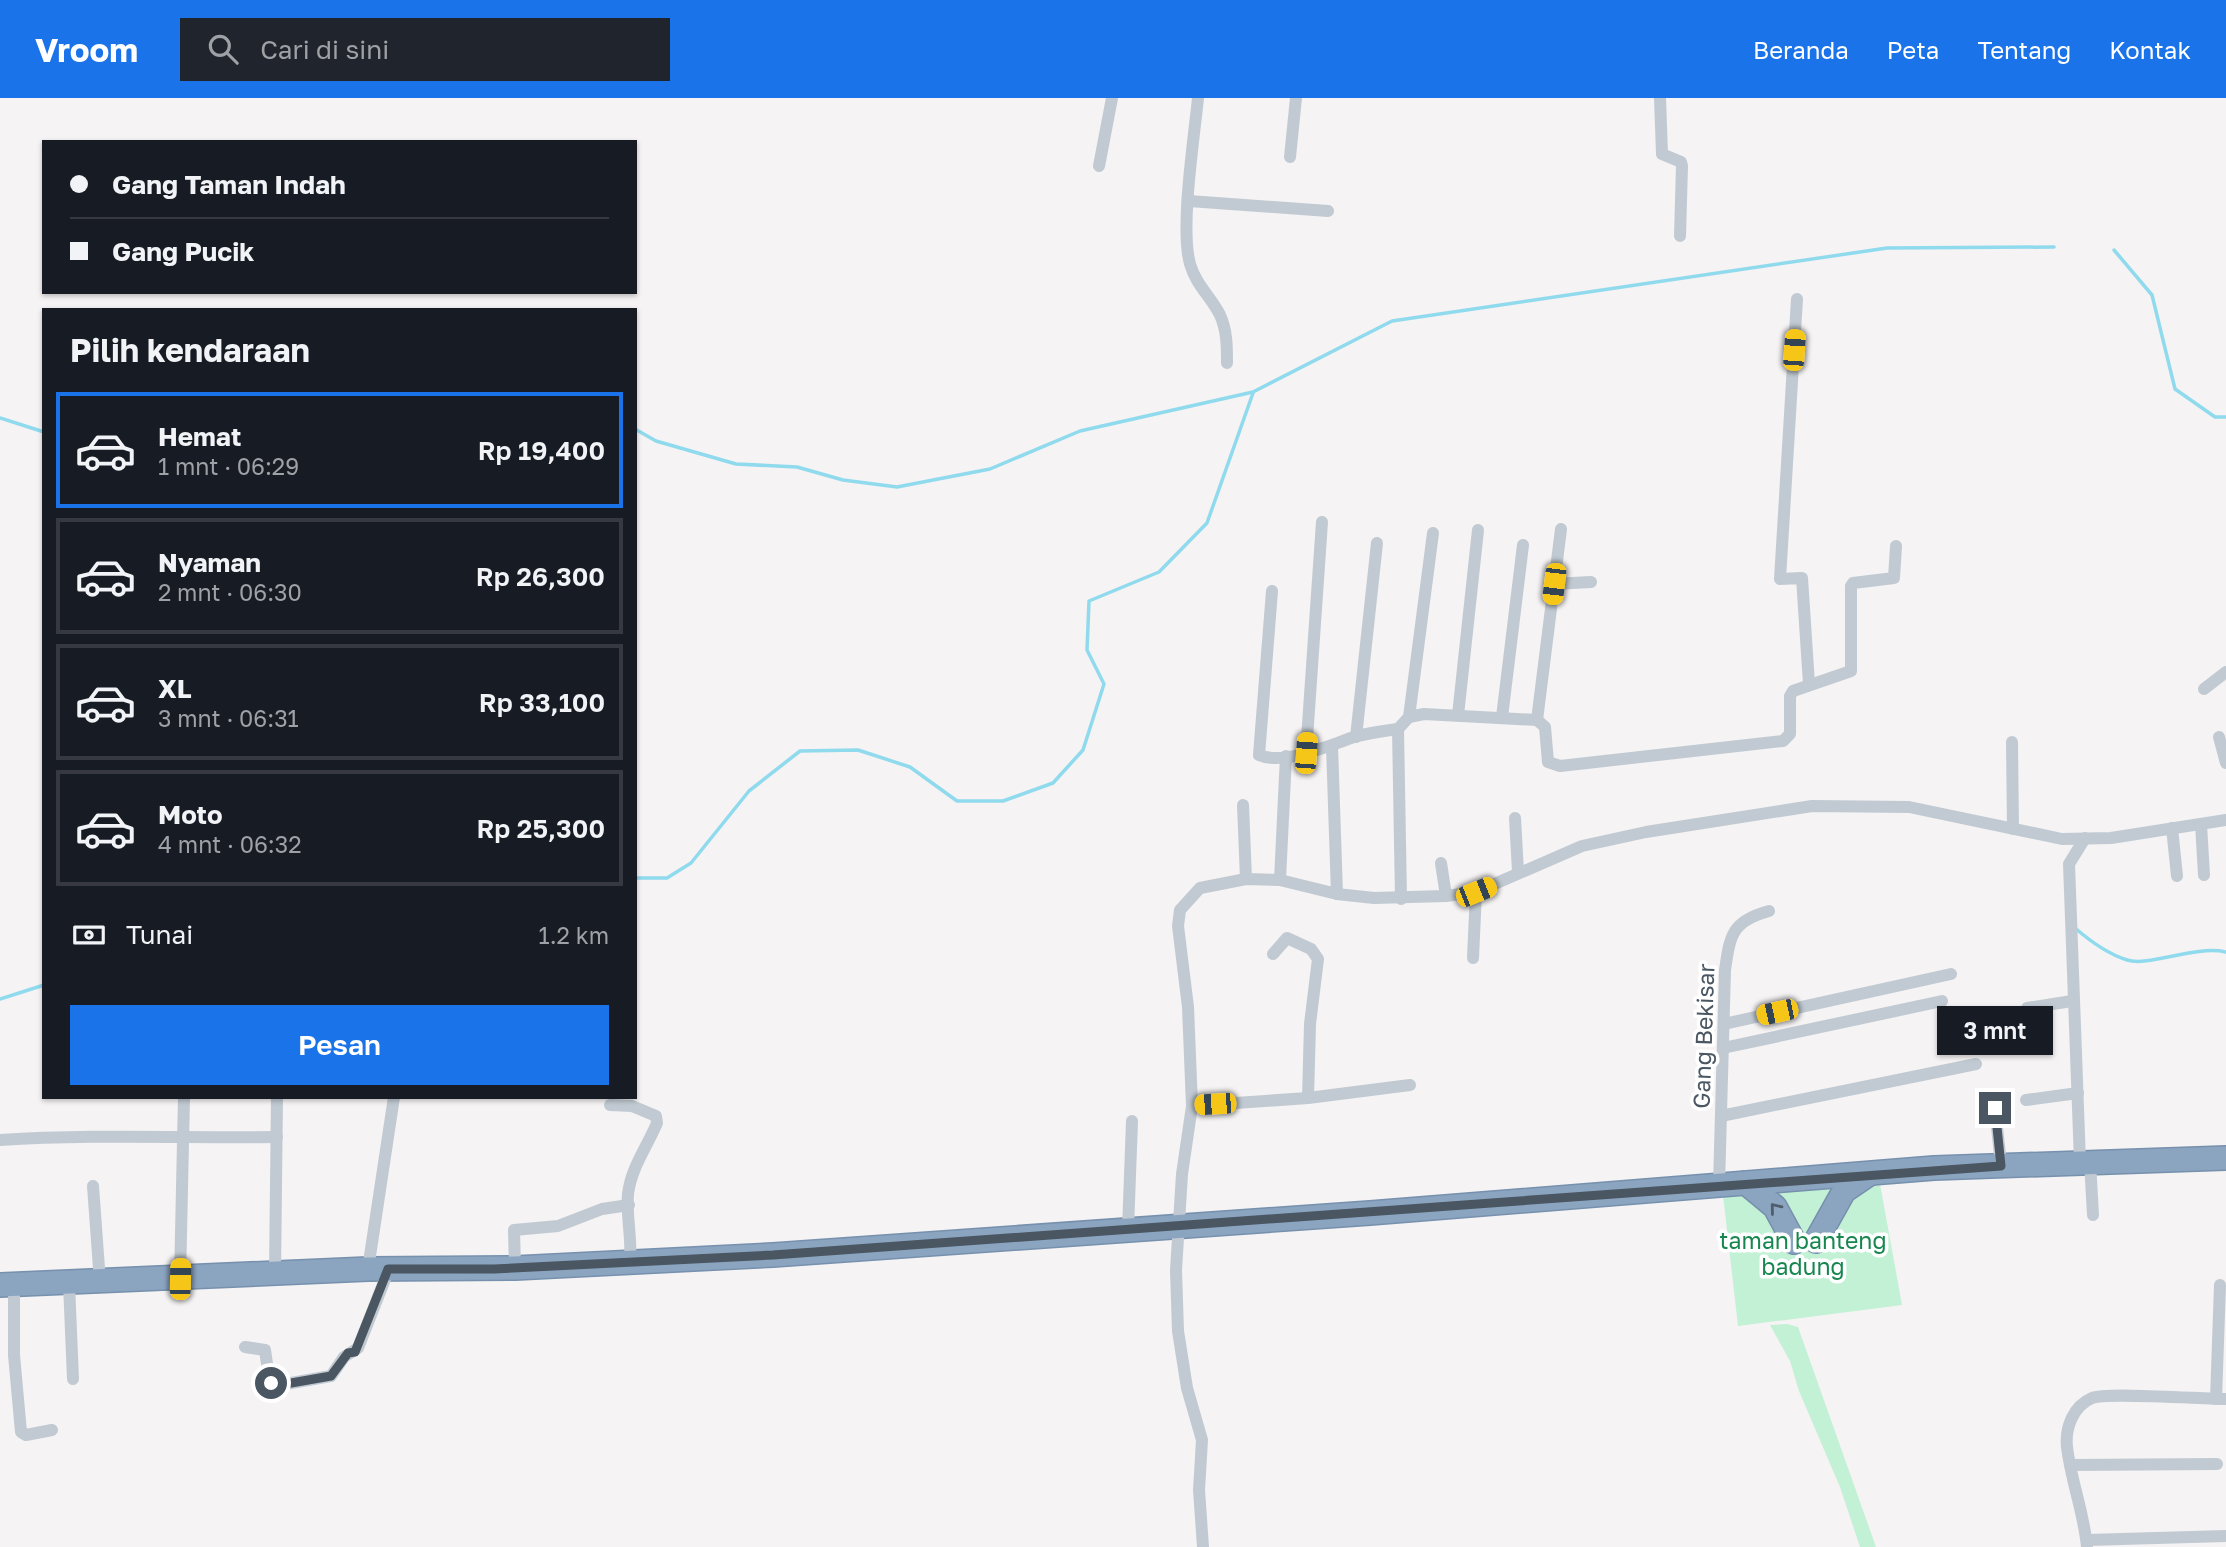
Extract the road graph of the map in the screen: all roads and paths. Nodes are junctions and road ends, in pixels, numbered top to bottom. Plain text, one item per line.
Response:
1 (1112, 98) edge
2 (1198, 98) edge
3 (1296, 98) edge
4 (1660, 98) edge
5 (1290, 157) dead end
6 (1099, 166) dead end
7 (1189, 201) junction
8 (1328, 211) dead end
9 (1680, 236) dead end
10 (1797, 299) dead end
11 (1227, 363) dead end
12 (1322, 522) dead end
13 (1561, 529) dead end
14 (1478, 530) dead end
15 (1433, 533) dead end
16 (1377, 544) dead end
17 (1523, 545) dead end
18 (1896, 546) dead end
19 (1591, 582) dead end
20 (1554, 584) junction
21 (1272, 591) dead end
22 (2226, 673) edge
23 (1809, 684) junction
24 (2204, 689) dead end
25 (1458, 715) junction
26 (1409, 717) junction
27 (1502, 718) junction
28 (1541, 724) junction
29 (1398, 729) junction
30 (1356, 737) junction
31 (2219, 737) dead end
32 (2012, 742) dead end
33 (1332, 746) junction
34 (1306, 753) junction
35 (1286, 756) junction
36 (2226, 763) edge
37 (1243, 806) dead end
38 (1515, 818) dead end
39 (2226, 820) edge
40 (2201, 824) junction
41 (2172, 828) junction
42 (2013, 830) junction
43 (2085, 838) junction
44 (1441, 863) dead end
45 (1518, 872) junction
46 (2204, 875) dead end
47 (2177, 876) dead end
48 (1246, 879) junction
49 (1280, 880) junction
50 (1476, 892) junction
51 (1337, 894) junction
52 (1446, 896) junction
53 (1401, 899) junction
54 (1769, 911) dead end
55 (1273, 954) dead end
56 (1473, 958) dead end
57 (1951, 974) dead end
58 (1942, 1001) dead end
59 (2072, 1001) junction
60 (2028, 1008) dead end
61 (1724, 1024) junction
62 (1723, 1048) junction
63 (1976, 1064) dead end
64 (1410, 1085) dead end
65 (2078, 1094) junction
66 (1308, 1098) junction
67 (184, 1099) edge
68 (277, 1099) edge
69 (394, 1099) edge
70 (2026, 1100) dead end
71 (610, 1105) dead end
72 (1192, 1106) junction
73 (1995, 1108) dead end
74 (1721, 1116) junction
75 (1132, 1121) dead end
76 (277, 1137) junction
77 (183, 1139) junction
78 (0, 1140) edge
79 (2226, 1158) edge
80 (2085, 1162) junction
81 (2001, 1166) junction
82 (1872, 1172) junction
83 (1746, 1183) junction
84 (1719, 1185) junction
85 (93, 1186) dead end
86 (629, 1205) junction
87 (2093, 1215) dead end
88 (1179, 1224) junction
89 (1128, 1228) junction
90 (630, 1260) junction
91 (515, 1268) junction
92 (378, 1269) junction
93 (275, 1274) junction
94 (180, 1279) junction
95 (100, 1282) junction
96 (69, 1284) junction
97 (7, 1285) edge
98 (2220, 1285) dead end
99 (245, 1347) dead end
100 (0, 1354) edge
101 (14, 1355) junction
102 (73, 1379) dead end
103 (2221, 1399) edge
104 (52, 1430) dead end
105 (2217, 1464) dead end
106 (2070, 1465) junction
107 (2226, 1535) edge
108 (2087, 1544) edge
109 (1203, 1547) edge

1 - 6 street
2 - 7 street
3 - 5 street
4 - 9 street
7 - 8 street
7 - 11 street
10 - 23 street
12 - 34 street
13 - 20 street
14 - 25 street
15 - 26 street
16 - 30 street
17 - 27 street
18 - 23 street
19 - 20 street
20 - 28 street
21 - 35 street
22 - 24 street
23 - 28 street
25 - 26 street
25 - 27 street
26 - 29 street
27 - 28 street
29 - 30 street
29 - 53 street
30 - 33 street
31 - 36 street
32 - 42 street
33 - 34 street
33 - 51 street
34 - 35 street
35 - 49 street
37 - 48 street
38 - 45 street
39 - 40 street
40 - 41 street
40 - 46 street
41 - 43 street
41 - 47 street
42 - 43 street
42 - 45 street
43 - 59 street
44 - 52 street
45 - 50 street
48 - 49 street
48 - 72 street
49 - 51 street
50 - 52 street
50 - 56 street
51 - 53 street
52 - 53 street
54 - 61 street, Gang Bekisar
55 - 66 street
57 - 61 street
58 - 62 street
59 - 60 street
59 - 65 street
61 - 62 street, Gang Bekisar
62 - 74 street, Gang Bekisar
63 - 74 street
64 - 66 street
65 - 70 street
65 - 80 street
66 - 72 street
67 - 77 street
68 - 76 street
69 - 92 street
71 - 86 street
72 - 88 street
73 - 81 street
74 - 84 street, Gang Bekisar
75 - 89 street
76 - 77 street
76 - 93 street
77 - 78 street
77 - 94 street
79 - 80 highway
80 - 81 highway
80 - 87 street
81 - 82 highway
82 - 83 highway
82 -> 83 highway
83 - 84 highway
84 - 88 highway
85 - 95 street
86 - 90 street
86 - 91 street
88 - 89 highway
88 - 109 street
89 - 90 highway
90 - 91 highway
91 - 92 highway
92 - 93 highway
92 - 99 street
93 - 94 highway
94 - 95 highway
95 - 96 highway
96 - 97 highway
96 - 102 street
97 - 101 street
98 - 103 street
100 - 101 street
101 - 104 street
103 - 106 street
105 - 106 street
106 - 108 street
107 - 108 street

